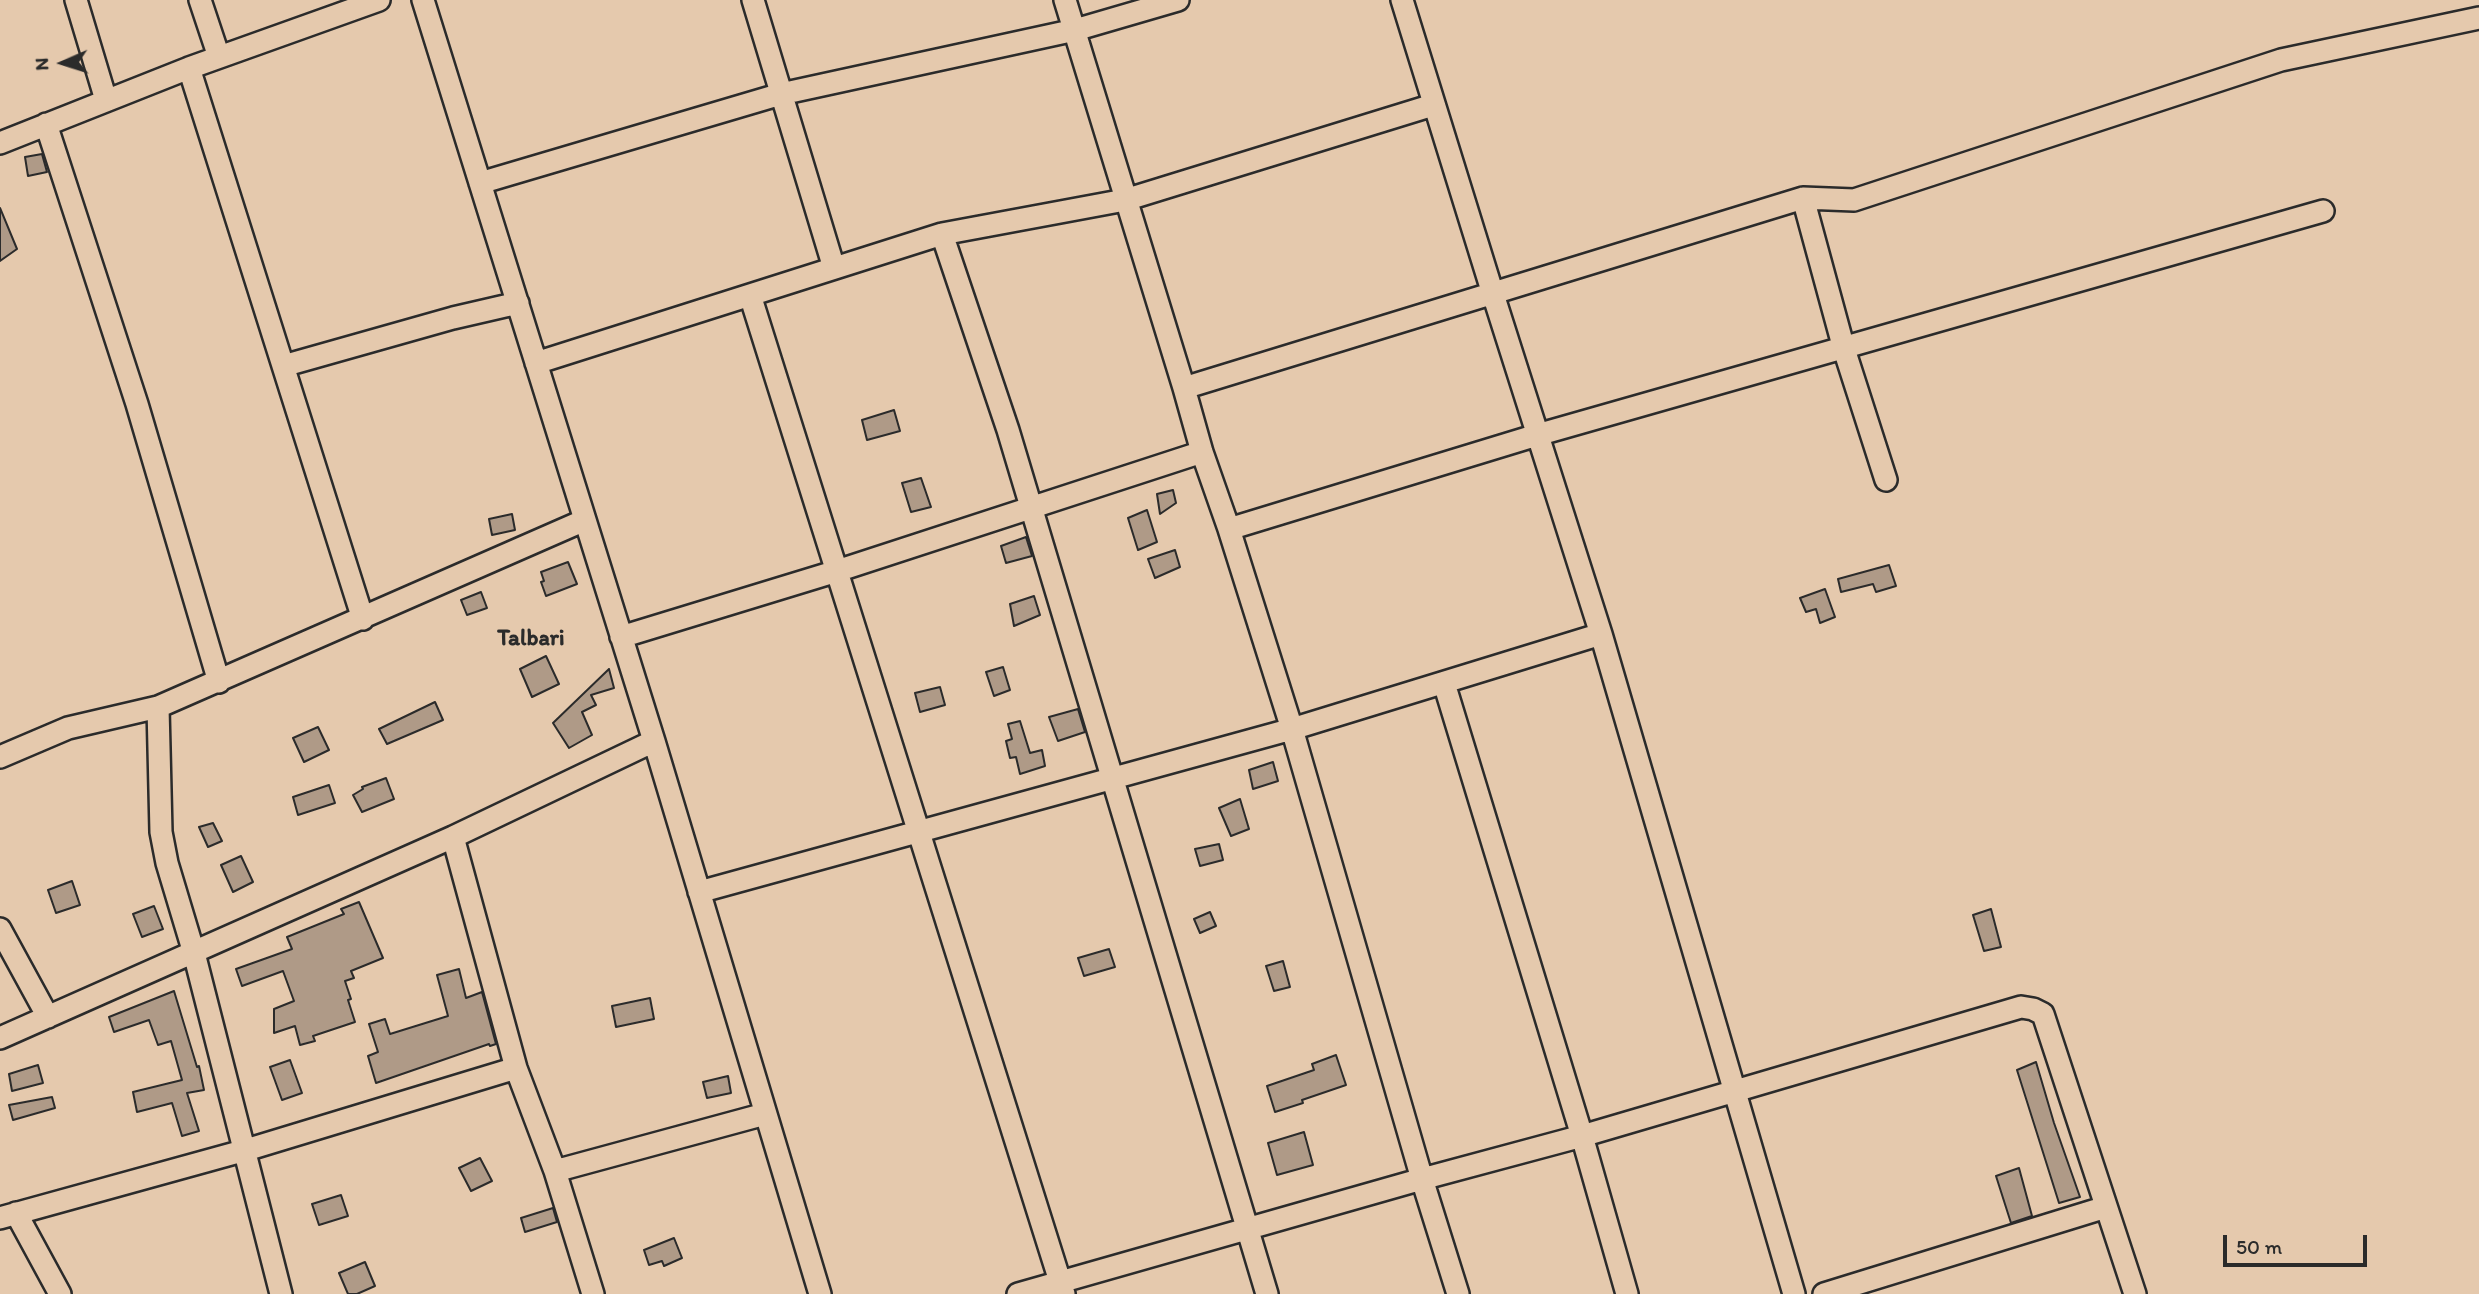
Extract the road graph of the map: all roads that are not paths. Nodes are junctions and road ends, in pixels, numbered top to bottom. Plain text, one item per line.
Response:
1 (76, 0) edge
2 (200, 0) edge
3 (379, 0) edge
4 (423, 0) edge
5 (753, 0) edge
6 (1065, 0) edge
7 (1178, 0) edge
8 (1402, 0) edge
9 (2479, 18) edge
10 (1075, 30) junction
11 (219, 57) junction
12 (189, 68) junction
13 (782, 94) junction
14 (106, 100) junction
15 (1433, 105) junction
16 (46, 124) junction
17 (0, 143) edge
18 (480, 183) junction
19 (1803, 198) junction
20 (1125, 200) junction
21 (2323, 211) dead end
22 (942, 234) junction
23 (834, 268) junction
24 (1493, 294) junction
25 (750, 295) junction
26 (518, 303) junction
27 (1844, 349) junction
28 (536, 363) junction
29 (283, 366) junction
30 (1184, 388) junction
31 (1537, 435) junction
32 (1202, 452) junction
33 (1886, 480) dead end
34 (1031, 507) junction
35 (585, 520) junction
36 (1229, 529) junction
37 (837, 571) junction
38 (363, 619) junction
39 (1601, 634) junction
40 (621, 637) junction
41 (219, 682) junction
42 (1444, 682) junction
43 (159, 708) junction
44 (1292, 729) junction
45 (654, 740) junction
46 (0, 757) edge
47 (1112, 779) junction
48 (919, 831) junction
49 (453, 837) junction
50 (699, 892) junction
51 (0, 929) edge
52 (194, 953) junction
53 (48, 1017) junction
54 (0, 1038) edge
55 (516, 1068) junction
56 (1736, 1091) junction
57 (765, 1114) junction
58 (1582, 1136) junction
59 (246, 1150) junction
60 (555, 1171) junction
61 (1422, 1179) junction
62 (2106, 1207) junction
63 (8, 1216) edge
64 (1248, 1230) junction
65 (1063, 1288) edge
66 (61, 1294) edge
67 (281, 1294) edge
68 (593, 1294) edge
69 (820, 1294) edge
70 (1018, 1294) edge
71 (1267, 1294) edge
72 (1458, 1294) edge
73 (1627, 1294) edge
74 (1794, 1294) edge
75 (1825, 1294) edge
76 (2135, 1294) edge

1 - 14 street
2 - 11 street
3 - 11 street
4 - 18 street
5 - 13 street
6 - 10 street
7 - 10 street
8 - 15 street
9 - 19 street
10 - 13 street
10 - 20 street
11 - 12 street
12 - 14 street
12 - 29 street
13 - 18 street
13 - 23 street
14 - 16 street
15 - 20 street
15 - 24 street
16 - 17 street
16 - 41 street
18 - 26 street
19 - 24 street
19 - 27 street
20 - 22 street
20 - 30 street
21 - 27 street
22 - 23 street
22 - 34 street
23 - 25 street
24 - 30 street
24 - 31 street
25 - 28 street
25 - 37 street
26 - 28 street
26 - 29 street
27 - 31 street
27 - 33 street
28 - 35 street
29 - 38 street
30 - 32 street
31 - 36 street
31 - 39 street
32 - 34 street
32 - 36 street
34 - 37 street
34 - 47 street
35 - 38 street
35 - 40 street
36 - 44 street
37 - 40 street
37 - 48 street
38 - 41 street
39 - 42 street
39 - 56 street
40 - 45 street
41 - 43 street
42 - 44 street
42 - 58 street
43 - 46 street
43 - 52 street
44 - 47 street
44 - 61 street
45 - 49 street
45 - 50 street
47 - 48 street
47 - 64 street
48 - 50 street
48 - 65 street
49 - 52 street
49 - 55 street
50 - 57 street
51 - 53 street
52 - 53 street
52 - 59 street
53 - 54 street
55 - 59 street
55 - 60 street
56 - 58 street
56 - 62 street
56 - 74 street
57 - 60 street
57 - 69 street
58 - 61 street
58 - 73 street
59 - 63 street
59 - 67 street
60 - 68 street
61 - 64 street
61 - 72 street
62 - 75 street
62 - 76 street
63 - 66 street
64 - 65 street
64 - 71 street
65 - 70 street

